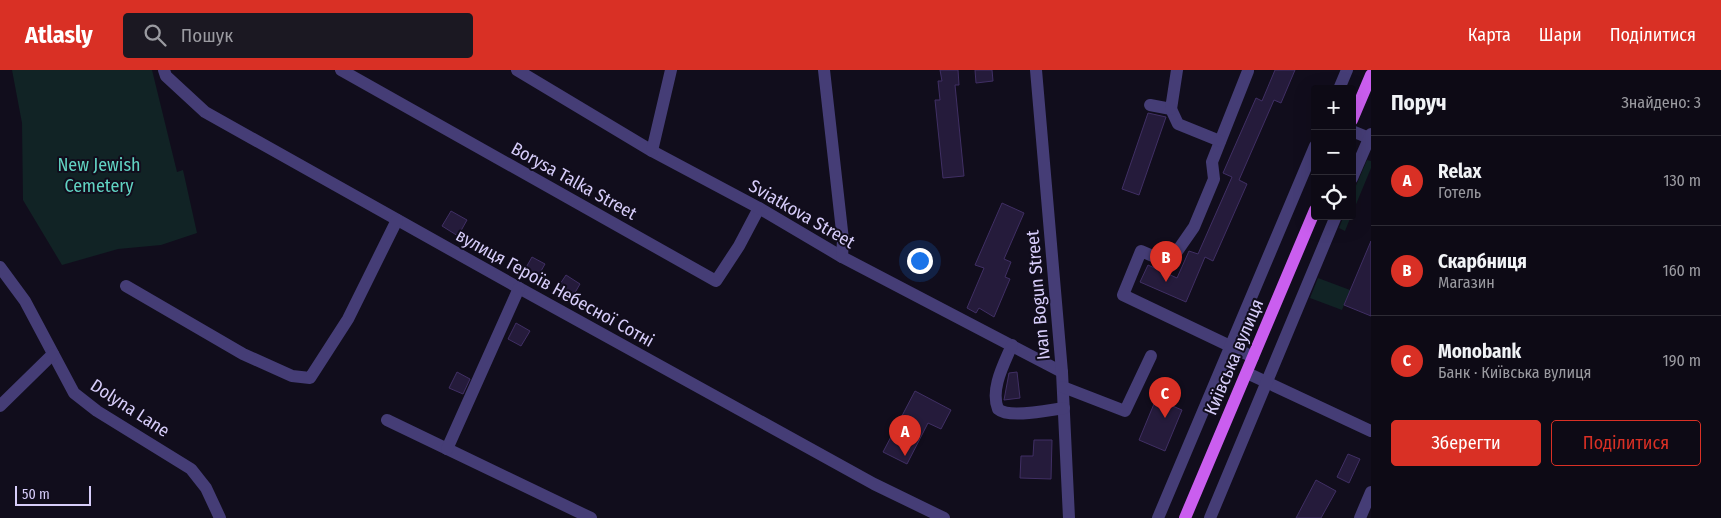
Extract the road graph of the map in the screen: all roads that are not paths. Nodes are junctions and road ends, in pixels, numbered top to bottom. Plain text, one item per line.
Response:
1 (164, 70) edge
2 (341, 70) edge
3 (517, 70) edge
4 (671, 70) edge
5 (824, 70) edge
6 (1036, 70) edge
7 (1177, 70) edge
8 (1347, 70) edge
9 (1248, 71) edge
10 (531, 74) edge
11 (1371, 75) edge
12 (1341, 85) edge
13 (1150, 105) dead end
14 (1170, 109) junction
15 (1356, 111) edge
16 (1356, 132) edge
17 (1370, 136) edge
18 (1220, 141) junction
19 (652, 151) junction
20 (1367, 154) edge
21 (1311, 155) edge
22 (1354, 175) edge
23 (759, 208) junction
24 (397, 220) junction
25 (1311, 220) edge
26 (1334, 220) edge
27 (842, 258) junction
28 (0, 268) edge
29 (1289, 272) junction
30 (1309, 278) junction
31 (126, 286) dead end
32 (519, 288) junction
33 (1012, 346) junction
34 (1230, 346) junction
35 (53, 354) junction
36 (1151, 356) dead end
37 (1254, 357) junction
38 (1062, 372) junction
39 (1247, 373) junction
40 (1267, 382) junction
41 (1063, 387) junction
42 (0, 406) edge
43 (1064, 408) junction
44 (387, 420) dead end
45 (1371, 431) edge
46 (447, 449) junction
47 (1371, 492) edge
48 (220, 518) edge
49 (591, 518) edge
50 (944, 518) edge
51 (1069, 518) edge
52 (1158, 518) edge
53 (1185, 518) edge
54 (1210, 518) edge
55 (1360, 518) edge

1 - 24 street, вулиця Героїв Небесної Сотні
2 - 23 street, Borysa Talka Street
3 - 10 street, Sviatkova Street
4 - 19 street
5 - 27 street
6 - 38 street, Ivan Bogun Street
7 - 14 street
8 - 12 street
9 - 18 street
10 - 19 street, Sviatkova Street
11 - 15 main road
13 - 14 street
14 - 18 street
16 - 17 street
17 - 20 street
18 - 34 street
19 - 23 street, Sviatkova Street
20 - 22 street
21 - 34 street
23 - 27 street, Sviatkova Street
24 - 31 street
24 - 32 street, вулиця Героїв Небесної Сотні
25 - 29 main road, Київська вулиця
26 - 30 street
27 - 33 street, Sviatkova Street
28 - 35 street, Dolyna Lane
29 - 30 street
29 - 37 main road, Київська вулиця
30 - 40 street
32 - 46 street
32 - 50 street, вулиця Героїв Небесної Сотні
33 - 38 street, Sviatkova Street
33 - 43 street
34 - 37 street
34 - 52 street
35 - 42 street
35 - 48 street, Dolyna Lane
36 - 41 street
37 - 39 main road, Київська вулиця
38 - 41 street, Ivan Bogun Street
39 - 40 street
39 - 53 main road, Київська вулиця
40 - 45 street
40 - 54 street
41 - 43 street, Ivan Bogun Street
43 - 51 street, Ivan Bogun Street
44 - 46 street
46 - 49 street
47 - 55 street

